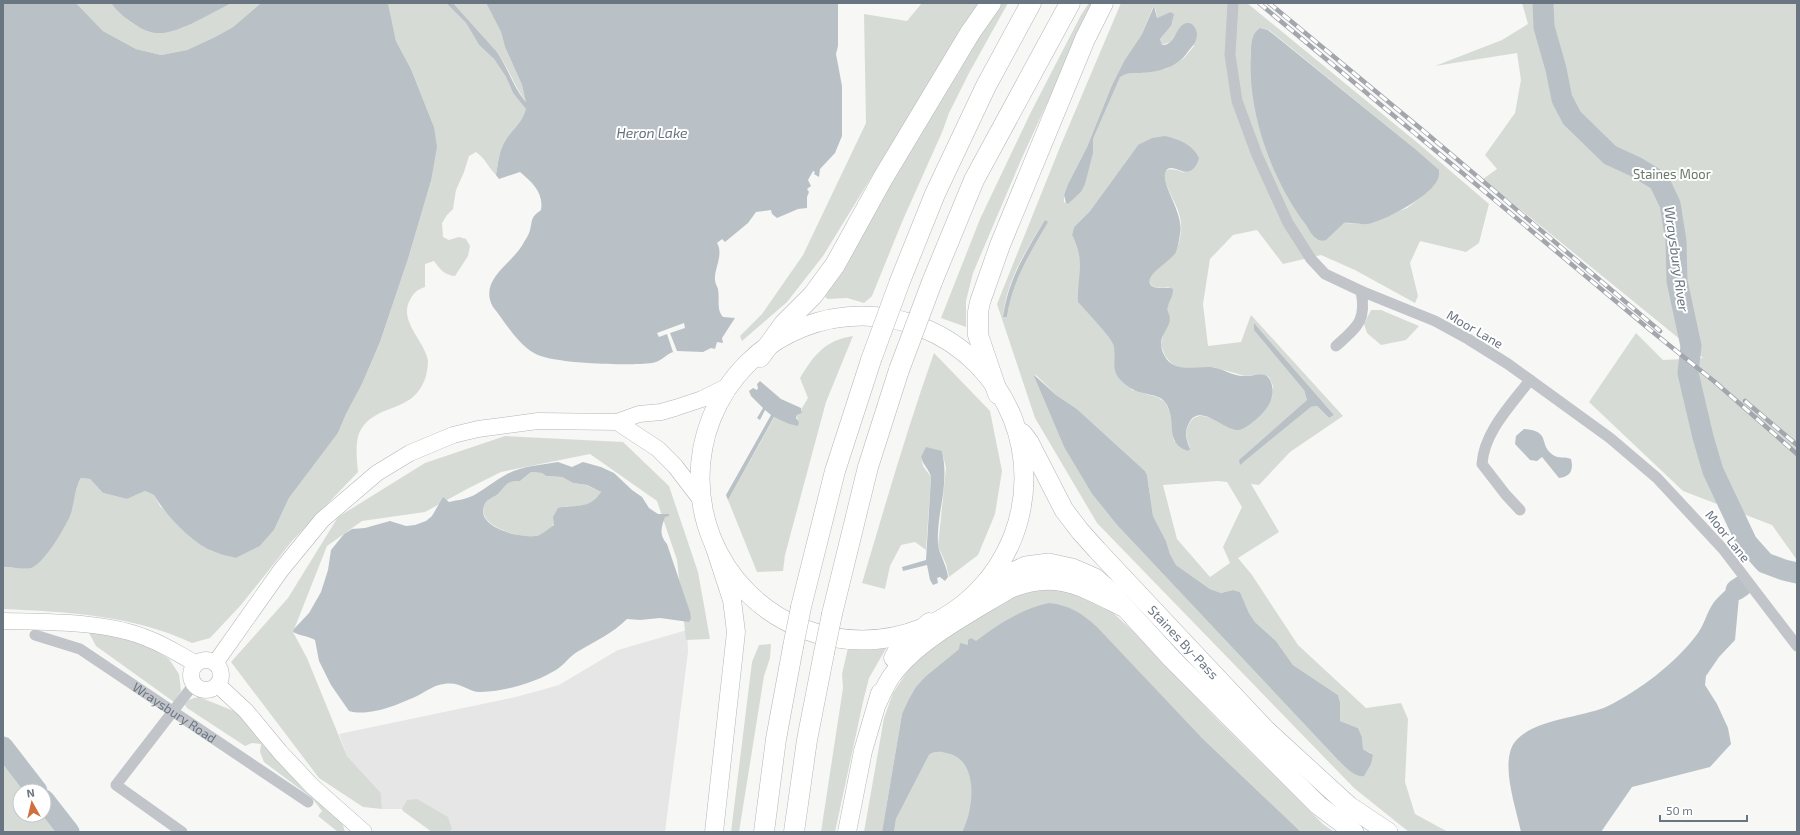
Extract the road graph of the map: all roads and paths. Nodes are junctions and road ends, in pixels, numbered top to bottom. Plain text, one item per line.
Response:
1 (991, 3) edge
2 (1031, 3) edge
3 (1070, 3) edge
4 (1103, 3) edge
5 (1233, 7) edge
6 (1361, 291) junction
7 (1336, 346) dead end
8 (760, 357) junction
9 (1530, 380) junction
10 (728, 386) junction
11 (998, 394) junction
12 (617, 422) junction
13 (1014, 422) junction
14 (698, 496) junction
15 (1520, 510) dead end
16 (714, 545) junction
17 (980, 588) junction
18 (1123, 608) junction
19 (3, 621) edge
20 (929, 622) junction
21 (36, 635) dead end
22 (1797, 646) edge
23 (216, 662) junction
24 (195, 663) junction
25 (194, 684) junction
26 (218, 685) junction
27 (877, 704) junction
28 (171, 711) junction
29 (308, 802) dead end
30 (358, 830) edge
31 (182, 832) edge
32 (714, 832) edge
33 (764, 832) edge
34 (794, 832) edge
35 (848, 832) edge
36 (1354, 832) edge
37 (1388, 832) edge

1 - 8 highway
2 - 33 highway, bridge
3 - 34 highway, bridge
4 - 11 highway
5 - 6 street, Moor Lane
6 - 7 street
6 - 9 street, Moor Lane
8 - 10 highway
8 - 11 highway
9 - 15 street
9 - 22 street, Moor Lane
10 - 12 main road
10 - 14 highway
11 - 13 highway
12 - 14 main road
12 - 23 main road
13 - 17 highway
13 - 37 highway, Staines By-Pass
14 - 16 highway
16 - 20 highway
16 - 32 main road
17 - 18 highway, Staines By-Pass
17 - 20 highway
18 - 27 main road
18 - 36 highway, Staines By-Pass
19 - 24 main road
20 - 27 main road
21 - 28 street, Wraysbury Road
23 - 24 main road
23 - 26 main road
24 - 25 main road
25 - 26 main road
25 - 28 street
26 - 30 main road
27 - 35 main road
28 - 29 street, Wraysbury Road
28 - 31 street

